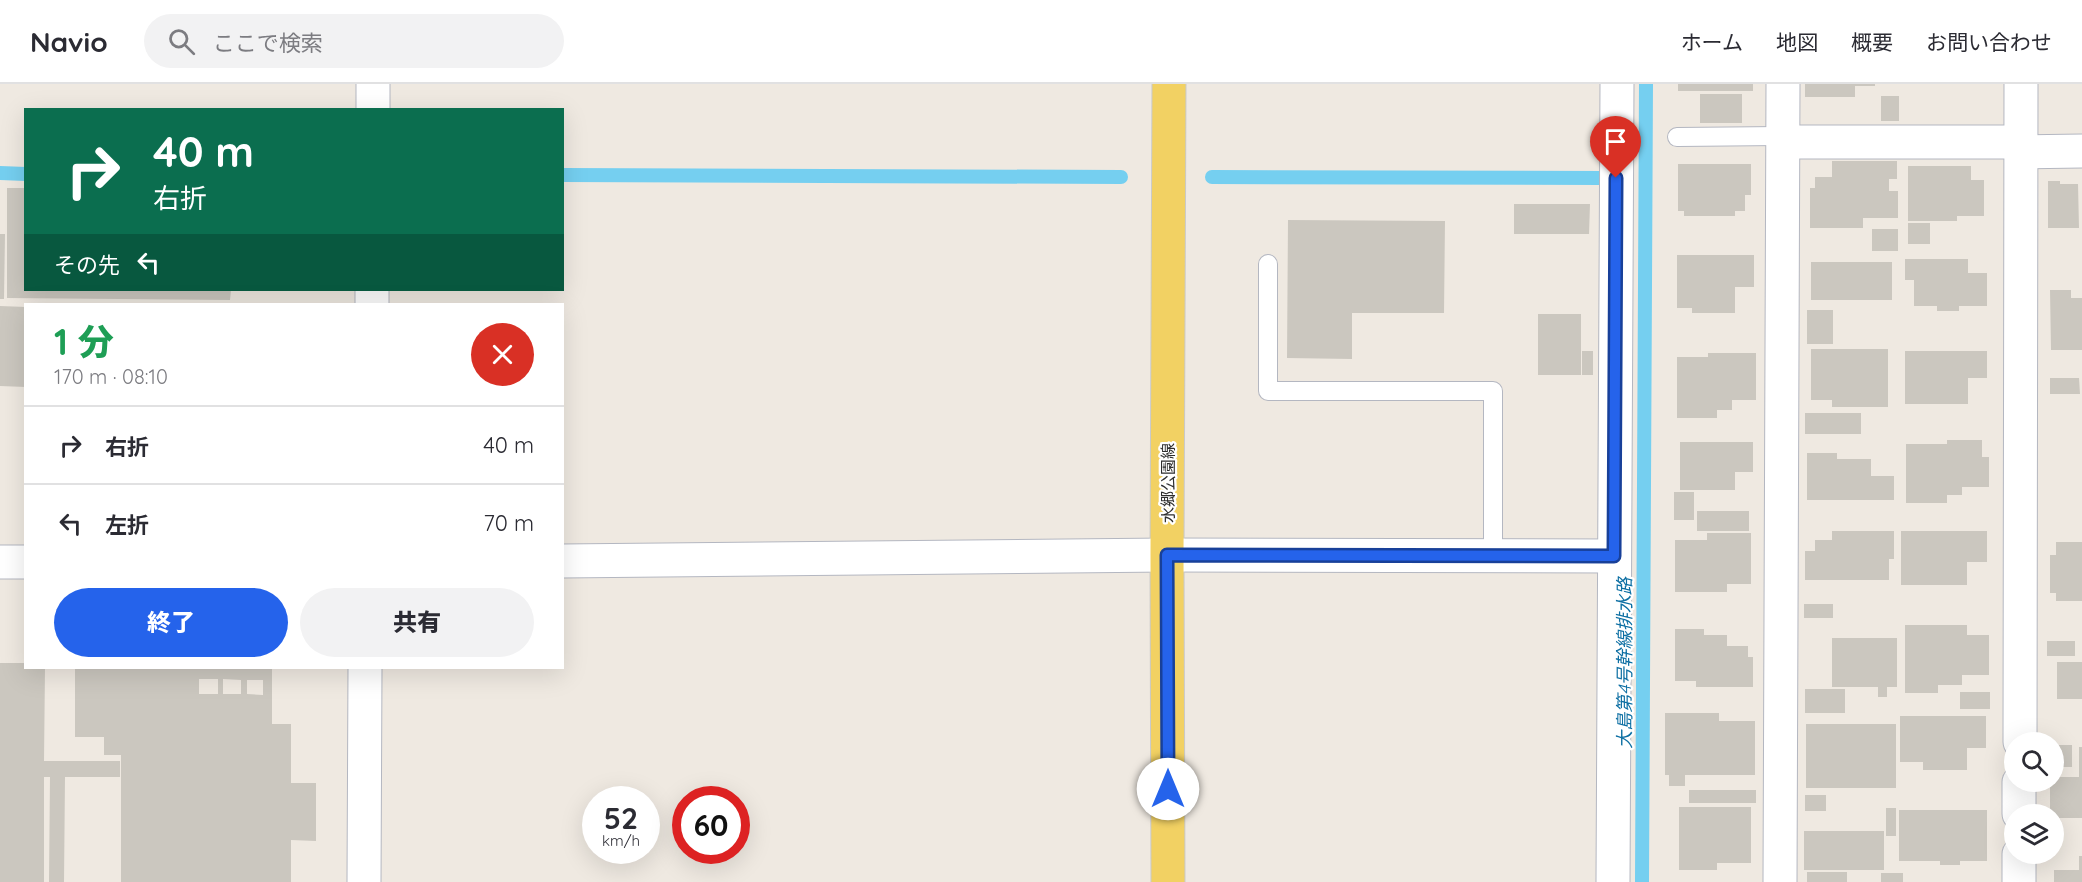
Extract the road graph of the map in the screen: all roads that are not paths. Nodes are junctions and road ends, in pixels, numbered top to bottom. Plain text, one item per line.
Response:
1 (373, 84) edge
2 (1169, 84) edge
3 (1617, 84) edge
4 (1783, 84) edge
5 (2021, 84) edge
6 (373, 108) edge
7 (1677, 137) dead end
8 (1783, 139) junction
9 (2021, 147) junction
10 (2082, 152) edge
11 (1268, 264) dead end
12 (1167, 555) junction
13 (1493, 556) junction
14 (1614, 556) junction
15 (564, 561) edge
16 (0, 562) edge
17 (24, 562) edge
18 (365, 669) edge
19 (2020, 732) edge
20 (2019, 864) edge
21 (364, 882) edge
22 (1168, 882) edge
23 (1613, 882) edge
24 (1780, 882) edge
25 (2019, 882) edge

1 - 6 street
2 - 12 main road, 水郷公園線
3 - 14 street
4 - 8 street
5 - 9 street
7 - 8 lane
8 - 9 street
8 - 24 street
9 - 10 street
9 - 19 street
11 - 13 lane
12 - 13 street
12 - 15 street
12 - 22 main road, 水郷公園線
13 - 14 street
14 - 23 street
16 - 17 street
18 - 21 street
20 - 25 street

